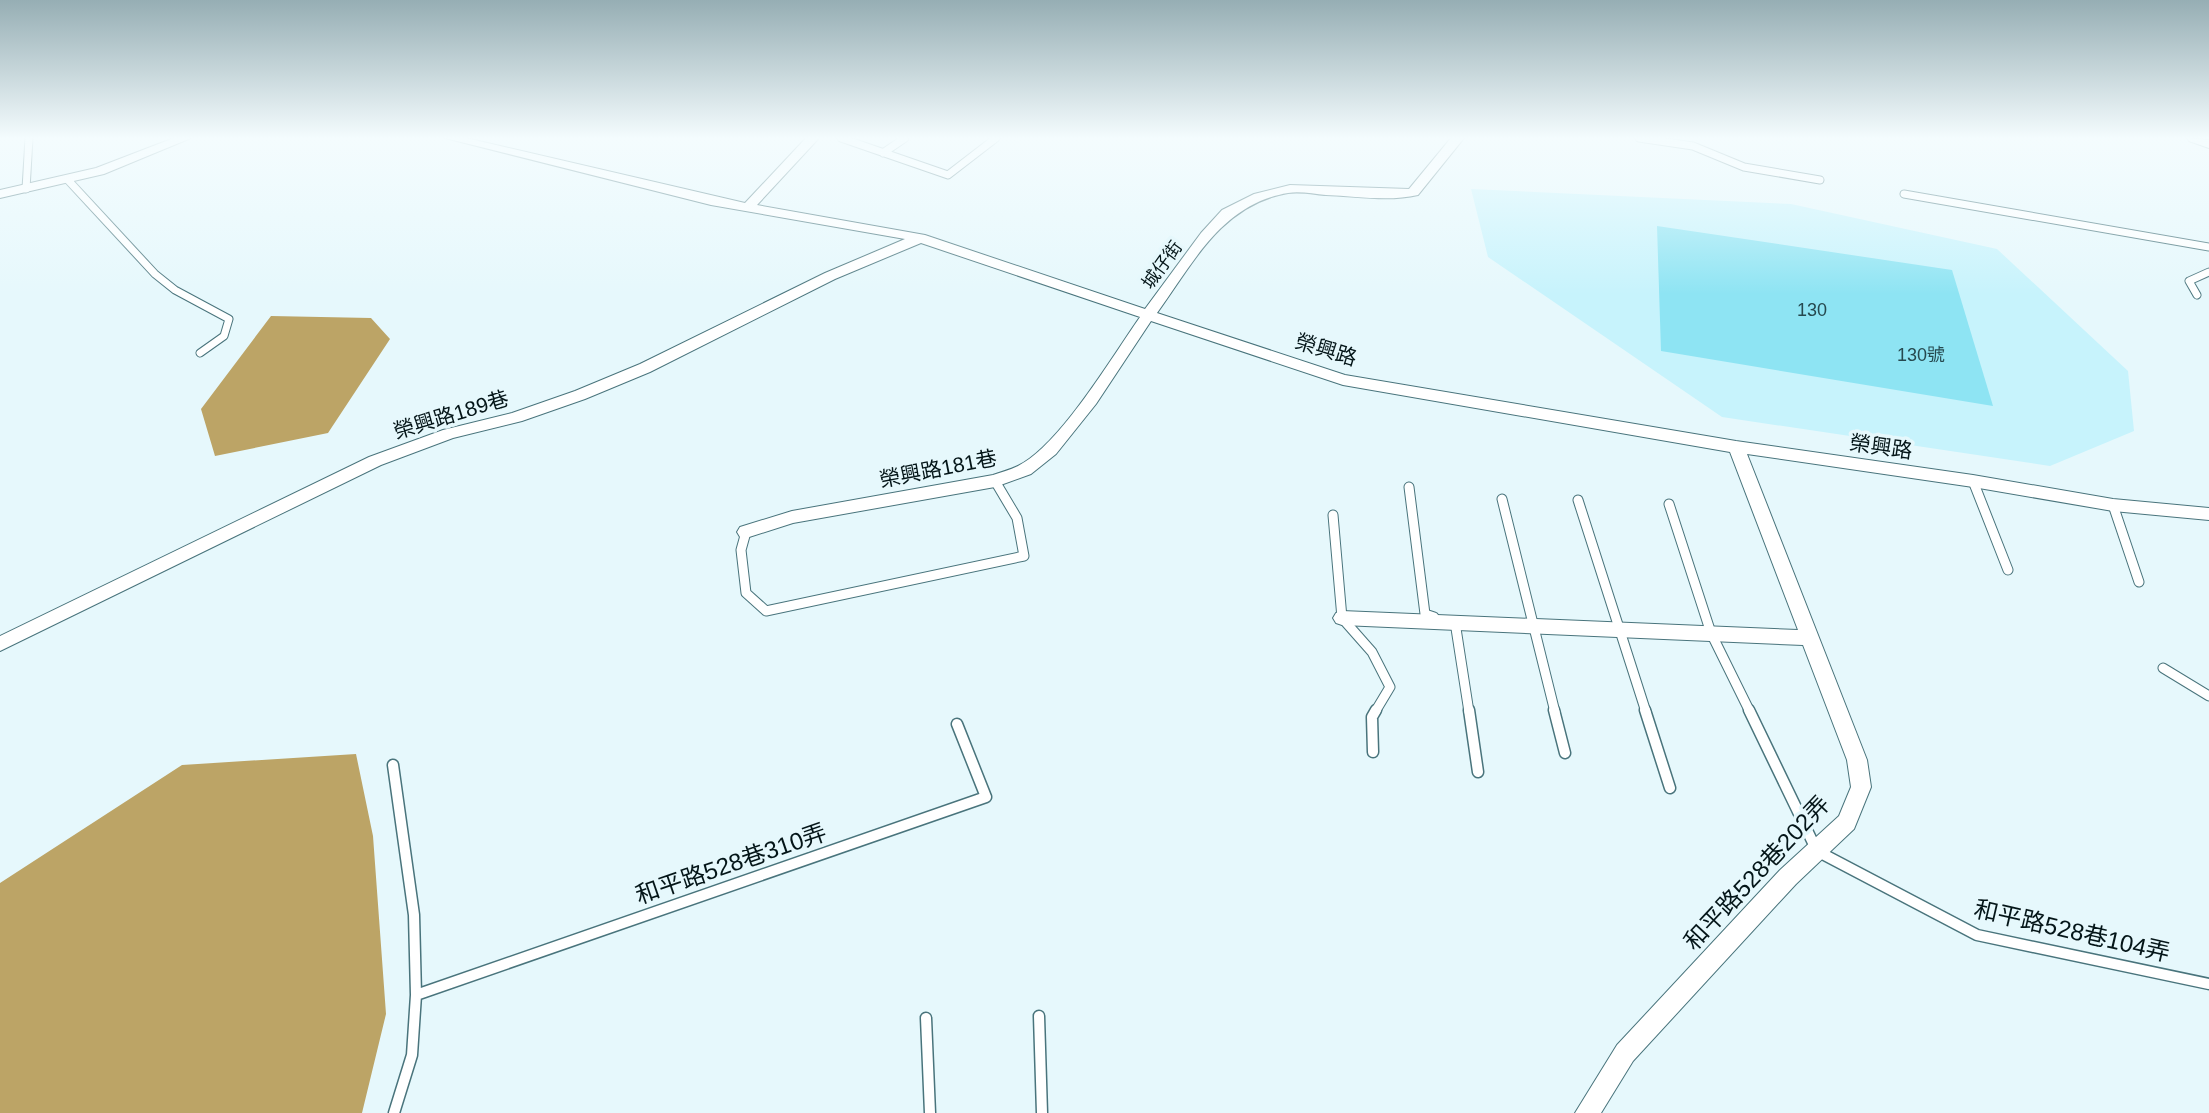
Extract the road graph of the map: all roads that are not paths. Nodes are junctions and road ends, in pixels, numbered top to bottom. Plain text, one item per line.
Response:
1 (21, 190) edge
2 (77, 190) edge
3 (665, 190) edge
4 (764, 190) edge
5 (1286, 190) edge
6 (1310, 190) edge
7 (1415, 190) edge
8 (0, 194) edge
9 (1904, 194) dead end
10 (748, 207) junction
11 (920, 238) junction
12 (2209, 247) edge
13 (2209, 272) edge
14 (2197, 295) dead end
15 (1148, 315) junction
16 (200, 353) dead end
17 (1736, 447) junction
18 (995, 481) junction
19 (1973, 481) junction
20 (1409, 486) dead end
21 (1502, 499) dead end
22 (1578, 500) dead end
23 (1669, 504) dead end
24 (2113, 505) junction
25 (2209, 514) edge
26 (1333, 515) dead end
27 (746, 533) joint
28 (2008, 570) dead end
29 (2139, 582) dead end
30 (1342, 618) junction
31 (1455, 622) junction
32 (1535, 626) junction
33 (1617, 629) junction
34 (1711, 633) junction
35 (1811, 638) junction
36 (0, 643) edge
37 (2163, 668) dead end
38 (2209, 696) edge
39 (957, 724) dead end
40 (1373, 752) dead end
41 (1566, 752) dead end
42 (393, 765) dead end
43 (1478, 772) dead end
44 (1670, 788) dead end
45 (1817, 851) junction
46 (2209, 984) edge
47 (416, 995) junction
48 (1039, 1016) dead end
49 (926, 1018) dead end
50 (394, 1113) edge
51 (930, 1113) edge
52 (1042, 1113) edge
53 (1587, 1113) edge

1 - 8 street
2 - 16 lane
3 - 10 street, 榮興路
4 - 10 street
5 - 15 street, 城仔街
6 - 7 street, 城仔街
9 - 12 lane
10 - 11 street, 榮興路
11 - 15 street, 榮興路
11 - 36 street, 榮興路189巷
13 - 14 lane
15 - 17 street, 榮興路
15 - 18 street, 榮興路181巷
17 - 19 street, 榮興路
17 - 35 street, 和平路528巷202弄
18 - 27 street, 榮興路181巷
18 - 27 lane
19 - 24 street, 榮興路
19 - 28 lane
20 - 31 lane
21 - 32 lane
22 - 33 lane
23 - 34 lane
24 - 25 street, 榮興路
24 - 29 lane
26 - 30 lane
30 - 31 street
30 - 40 lane
31 - 32 street
31 - 43 lane
32 - 33 street
32 - 41 lane
33 - 34 street
33 - 44 lane
34 - 35 street
34 - 45 lane
35 - 45 street, 和平路528巷202弄
37 - 38 lane
39 - 47 lane, 和平路528巷310弄
42 - 47 lane
45 - 46 lane, 和平路528巷104弄
45 - 53 street, 和平路528巷202弄
47 - 50 lane
48 - 52 lane
49 - 51 lane

